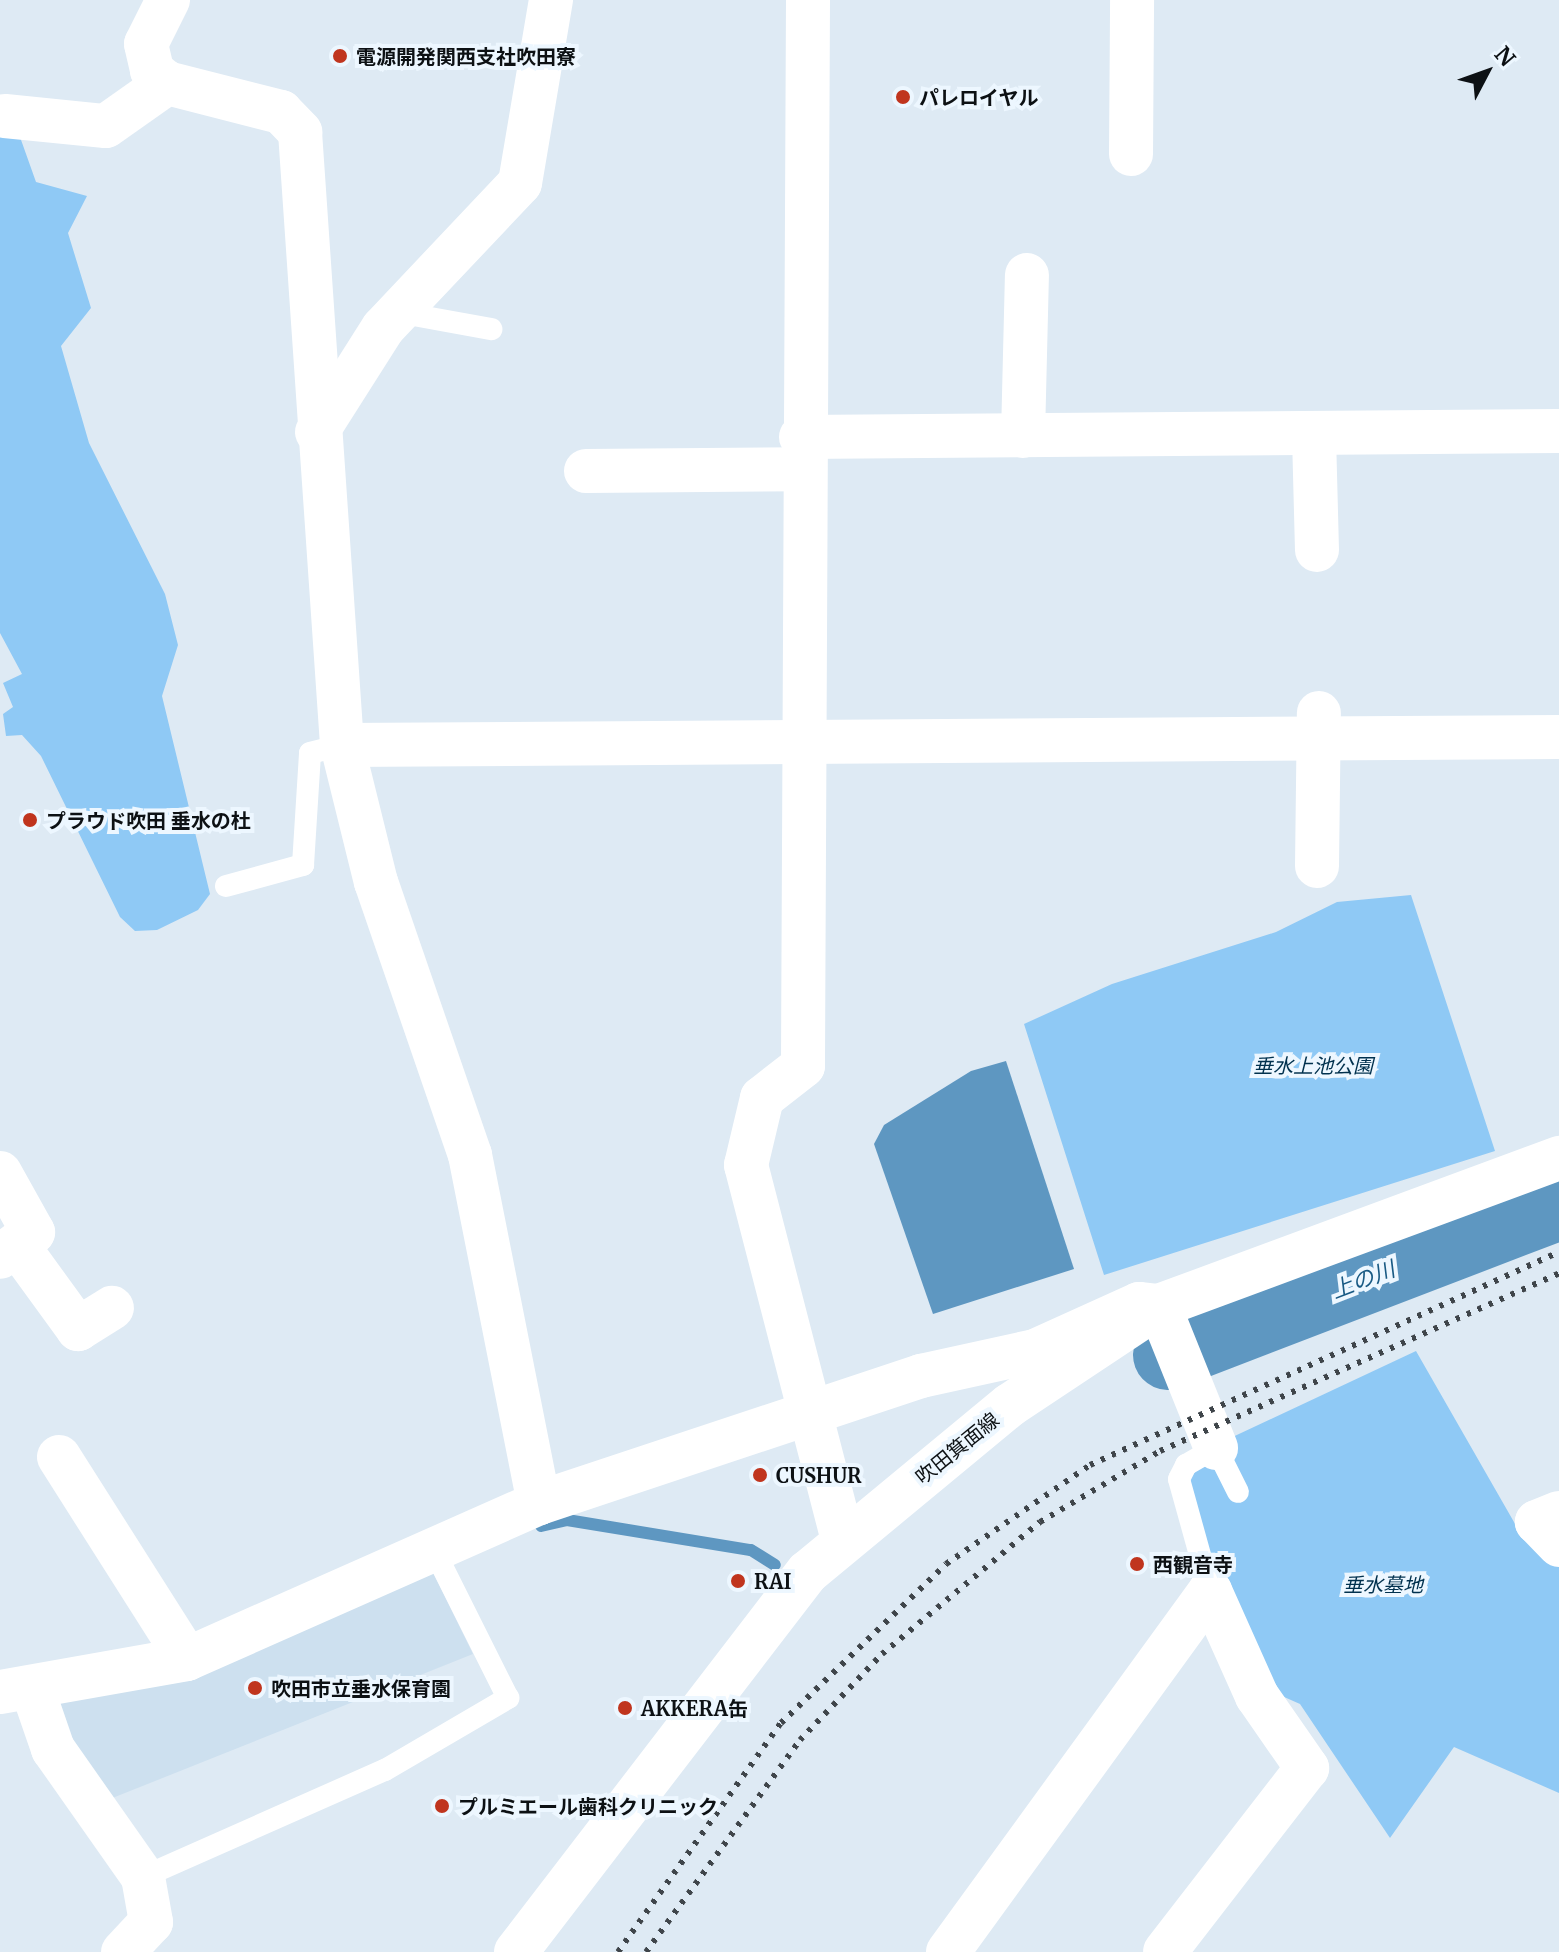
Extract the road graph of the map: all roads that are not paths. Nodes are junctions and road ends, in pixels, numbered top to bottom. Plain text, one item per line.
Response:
1 (168, 0) edge
2 (551, 0) edge
3 (808, 0) edge
4 (1132, 0) edge
5 (167, 83) junction
6 (5, 116) dead end
7 (1131, 154) dead end
8 (1027, 275) dead end
9 (397, 312) junction
10 (491, 329) dead end
11 (1559, 431) edge
12 (317, 432) junction
13 (1023, 436) junction
14 (1314, 436) junction
15 (801, 453) junction
16 (586, 471) dead end
17 (1317, 550) dead end
18 (1319, 726) junction
19 (1559, 737) edge
20 (801, 743) junction
21 (342, 745) junction
22 (1317, 866) dead end
23 (226, 886) dead end
24 (1559, 1158) edge
25 (0, 1173) edge
26 (8, 1251) edge
27 (112, 1308) dead end
28 (1171, 1339) junction
29 (811, 1411) junction
30 (1216, 1448) junction
31 (59, 1457) dead end
32 (1238, 1492) dead end
33 (539, 1503) junction
34 (1559, 1513) edge
35 (843, 1539) junction
36 (1559, 1545) edge
37 (435, 1552) junction
38 (1210, 1591) junction
39 (187, 1659) junction
40 (16, 1690) edge
41 (143, 1877) junction
42 (123, 1952) edge
43 (516, 1952) edge
44 (948, 1952) edge
45 (1165, 1952) edge

1 - 5 street
2 - 9 street
3 - 15 street
4 - 7 street
5 - 6 street
5 - 12 street
8 - 13 street
9 - 10 lane
9 - 12 street
11 - 14 street
12 - 21 street
13 - 14 street
13 - 15 street
14 - 17 street
15 - 16 street
15 - 20 street
18 - 19 street
18 - 20 street
18 - 22 street
20 - 21 street
20 - 29 street
21 - 23 lane
21 - 33 street
24 - 28 street, 吹田箕面線
25 - 26 street
26 - 27 street
28 - 29 street
28 - 30 street
28 - 35 street, 吹田箕面線
29 - 33 street
29 - 35 street
30 - 32 lane
30 - 38 lane
31 - 39 street
33 - 37 street
34 - 36 street
35 - 43 street, 吹田箕面線
37 - 39 street
37 - 41 lane
38 - 44 street
38 - 45 street
39 - 40 street
40 - 41 street
41 - 42 street

